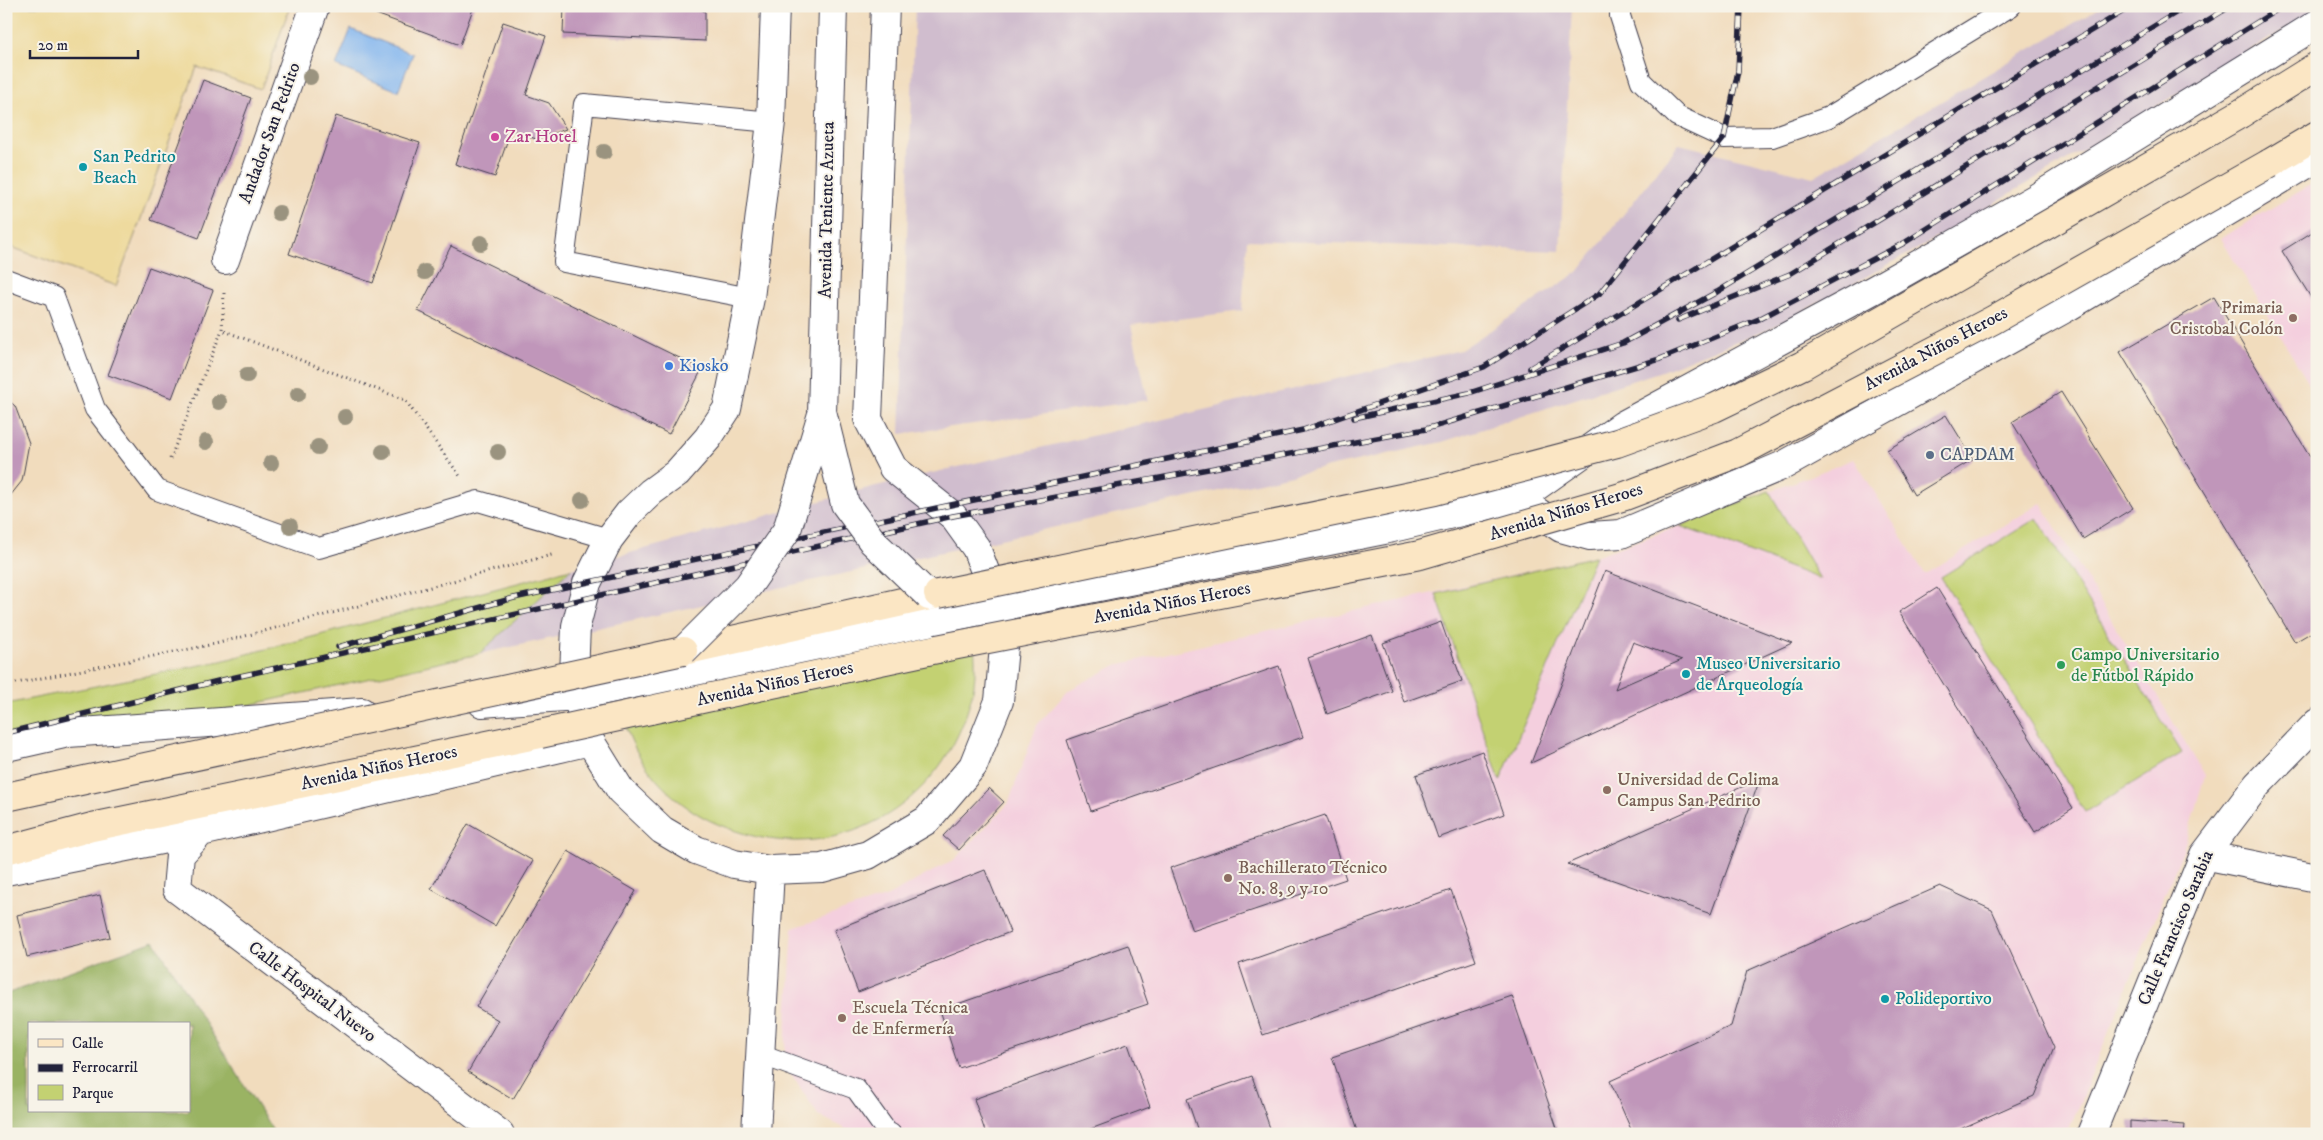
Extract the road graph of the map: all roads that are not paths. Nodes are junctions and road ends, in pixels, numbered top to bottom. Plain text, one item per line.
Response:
1 (315, 6) edge
2 (776, 6) edge
3 (832, 6) edge
4 (885, 6) edge
5 (1620, 6) edge
6 (2011, 6) edge
7 (2317, 24) edge
8 (2317, 66) edge
9 (771, 122) junction
10 (2317, 135) edge
11 (2317, 158) edge
12 (225, 260) road end
13 (6, 279) edge
14 (750, 298) junction
15 (822, 414) junction
16 (1520, 498) junction
17 (609, 539) junction
18 (929, 596) junction
19 (999, 607) junction
20 (682, 651) junction
21 (577, 696) junction
22 (2317, 723) edge
23 (590, 740) junction
24 (6, 747) edge
25 (6, 797) edge
26 (201, 832) junction
27 (6, 850) edge
28 (2204, 855) junction
29 (770, 870) junction
30 (6, 871) edge
31 (2317, 878) edge
32 (760, 1054) junction
33 (500, 1134) edge
34 (756, 1134) edge
35 (891, 1134) edge
36 (2091, 1134) edge

1 - 12 street, Andador San Pedrito
2 - 9 street
3 - 15 street, Avenida Teniente Azueta
4 - 19 street
5 - 6 lane
7 - 16 street
8 - 18 main road, bridge
9 - 14 street
9 - 14 lane
10 - 27 main road, Avenida Niños Heroes, bridge
11 - 16 street
13 - 17 lane
14 - 17 street
15 - 18 street, Avenida Teniente Azueta, bridge
15 - 20 street, Avenida Teniente Azueta, bridge
16 - 19 street
17 - 21 street
18 - 20 main road, bridge
19 - 21 street
19 - 29 street
20 - 25 main road, bridge
21 - 23 street
21 - 24 street
22 - 28 street, Calle Francisco Sarabia
23 - 26 street
23 - 29 street
26 - 30 street
26 - 33 street, Calle Hospital Nuevo
28 - 31 street
28 - 36 street, Calle Francisco Sarabia
29 - 32 street
32 - 34 street
32 - 35 lane

